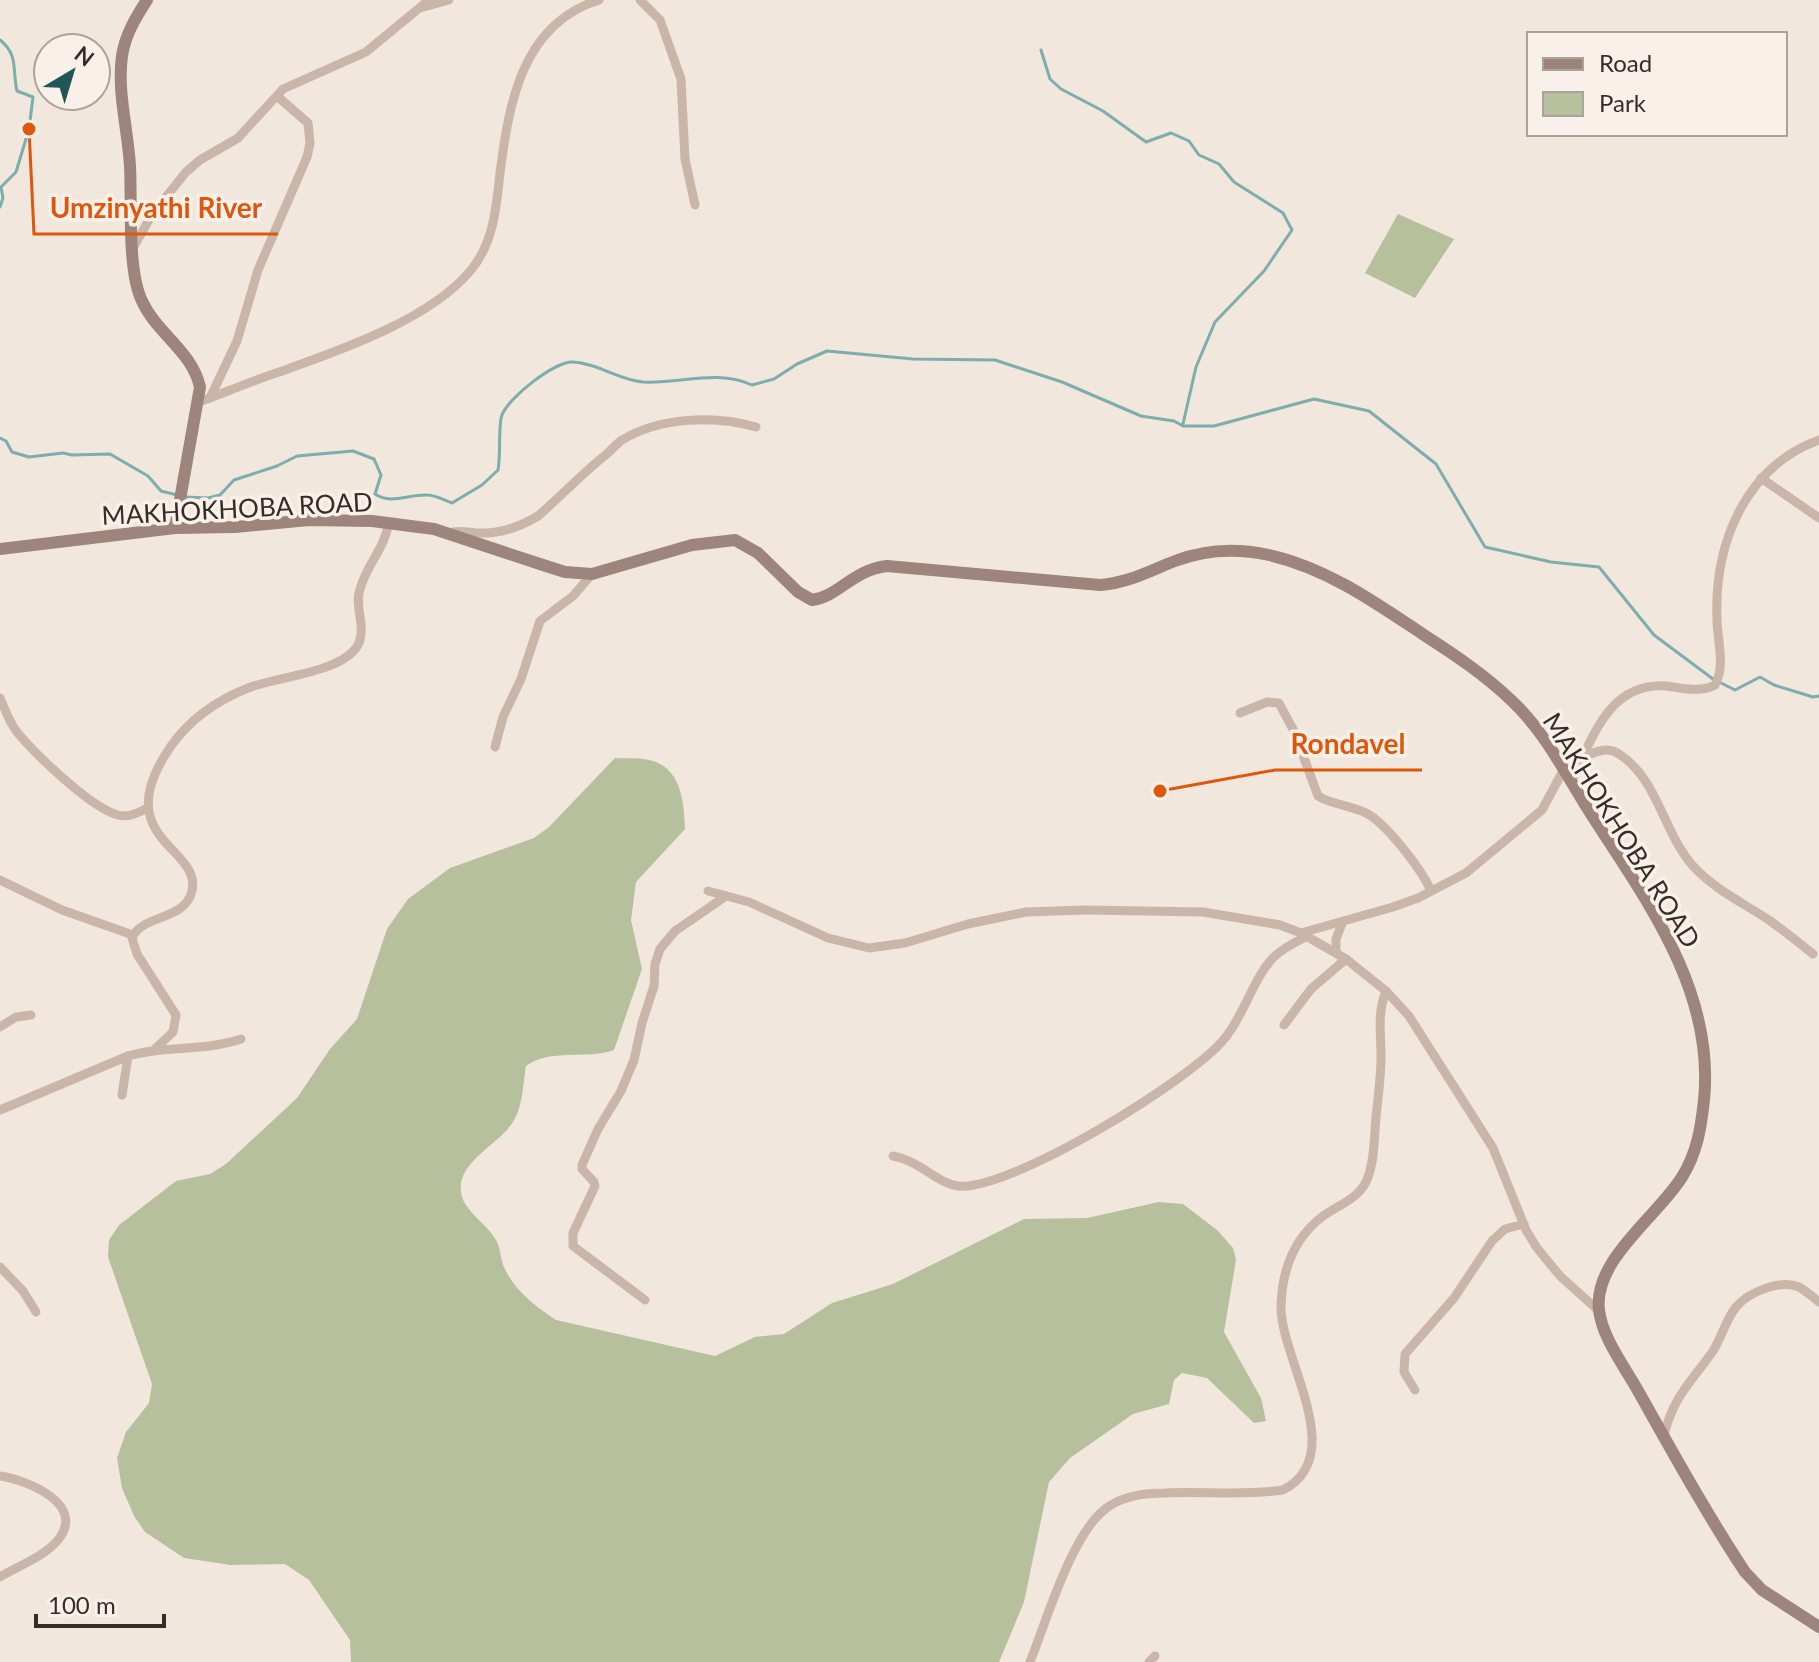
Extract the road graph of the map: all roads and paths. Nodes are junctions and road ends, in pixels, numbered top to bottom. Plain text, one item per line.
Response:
1 (147, 0) edge
2 (429, 0) edge
3 (449, 0) edge
4 (599, 0) edge
5 (640, 0) edge
6 (420, 8) junction
7 (277, 96) junction
8 (695, 205) dead end
9 (133, 248) junction
10 (204, 400) junction
11 (756, 427) dead end
12 (1819, 440) edge
13 (1761, 478) junction
14 (1819, 518) edge
15 (389, 522) junction
16 (175, 528) junction
17 (448, 533) junction
18 (0, 549) edge
19 (592, 574) junction
20 (0, 698) edge
21 (1240, 713) dead end
22 (495, 747) dead end
23 (1584, 757) junction
24 (1564, 769) junction
25 (1571, 782) junction
26 (148, 808) junction
27 (0, 880) edge
28 (708, 891) dead end
29 (1431, 891) junction
30 (726, 896) junction
31 (1343, 921) junction
32 (133, 935) junction
33 (1304, 935) junction
34 (1336, 952) junction
35 (1813, 954) dead end
36 (1346, 959) junction
37 (1386, 991) junction
38 (31, 1015) dead end
39 (1284, 1025) dead end
40 (0, 1027) edge
41 (241, 1039) dead end
42 (154, 1050) junction
43 (128, 1056) junction
44 (122, 1095) dead end
45 (0, 1110) edge
46 (893, 1156) dead end
47 (1524, 1224) junction
48 (0, 1267) edge
49 (645, 1300) dead end
50 (1819, 1302) edge
51 (1599, 1311) junction
52 (36, 1312) dead end
53 (1415, 1390) dead end
54 (1664, 1436) junction
55 (0, 1476) edge
56 (0, 1577) edge
57 (1819, 1627) edge
58 (1030, 1662) edge

1 - 9 street
2 - 6 street
3 - 6 street
4 - 10 street
5 - 8 street
6 - 7 street
7 - 9 street
7 - 10 street
9 - 10 street
10 - 16 street
11 - 17 street
12 - 13 street
13 - 14 street
13 - 23 street
15 - 16 street, MAKHOKHOBA ROAD
15 - 17 street, MAKHOKHOBA ROAD
15 - 26 street
16 - 18 street, MAKHOKHOBA ROAD
17 - 19 street, MAKHOKHOBA ROAD
19 - 22 street
19 - 24 street, MAKHOKHOBA ROAD
20 - 26 street
21 - 29 street
23 - 25 street
23 - 35 street
24 - 25 street, MAKHOKHOBA ROAD
24 - 29 street
25 - 51 street, MAKHOKHOBA ROAD
26 - 32 street
27 - 32 street
28 - 30 street
29 - 31 street
30 - 33 street
30 - 49 street
31 - 33 street
31 - 34 street
32 - 42 street
33 - 34 street
33 - 46 street
34 - 36 street
36 - 37 street
36 - 39 street
37 - 47 street
37 - 58 street
38 - 40 street
41 - 42 street
42 - 43 street
43 - 44 street
43 - 45 street
47 - 51 street
47 - 53 street
48 - 52 street
50 - 54 street
51 - 54 street
54 - 57 street
55 - 56 street

